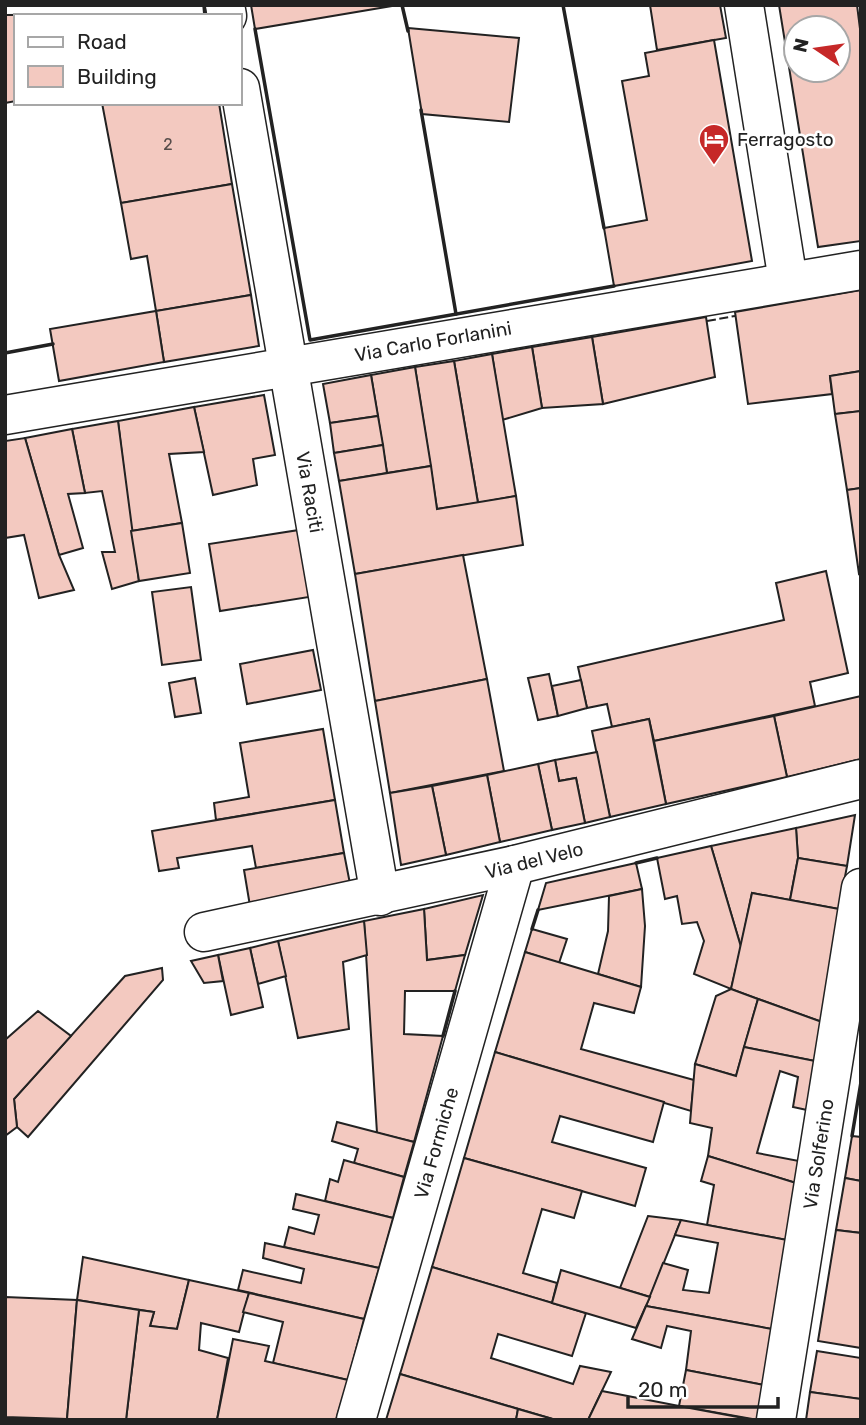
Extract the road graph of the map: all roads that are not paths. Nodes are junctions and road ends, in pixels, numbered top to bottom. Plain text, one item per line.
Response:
1 (744, 5) edge
2 (242, 100) edge
3 (861, 270) edge
4 (788, 281) junction
5 (288, 366) junction
6 (5, 415) edge
7 (861, 779) edge
8 (515, 865) junction
9 (861, 888) edge
10 (380, 896) junction
11 (204, 932) dead end
12 (356, 1420) edge
13 (776, 1420) edge

1 - 4 street
2 - 5 street, Via Raciti
3 - 4 street, Via Carlo Forlanini
4 - 5 street, Via Carlo Forlanini
5 - 6 street, Via Carlo Forlanini
5 - 10 street, Via Raciti
7 - 8 street, Via del Velo
8 - 10 street, Via del Velo
8 - 12 street, Via Formiche
9 - 13 street, Via Solferino
10 - 11 street, Via del Velo

